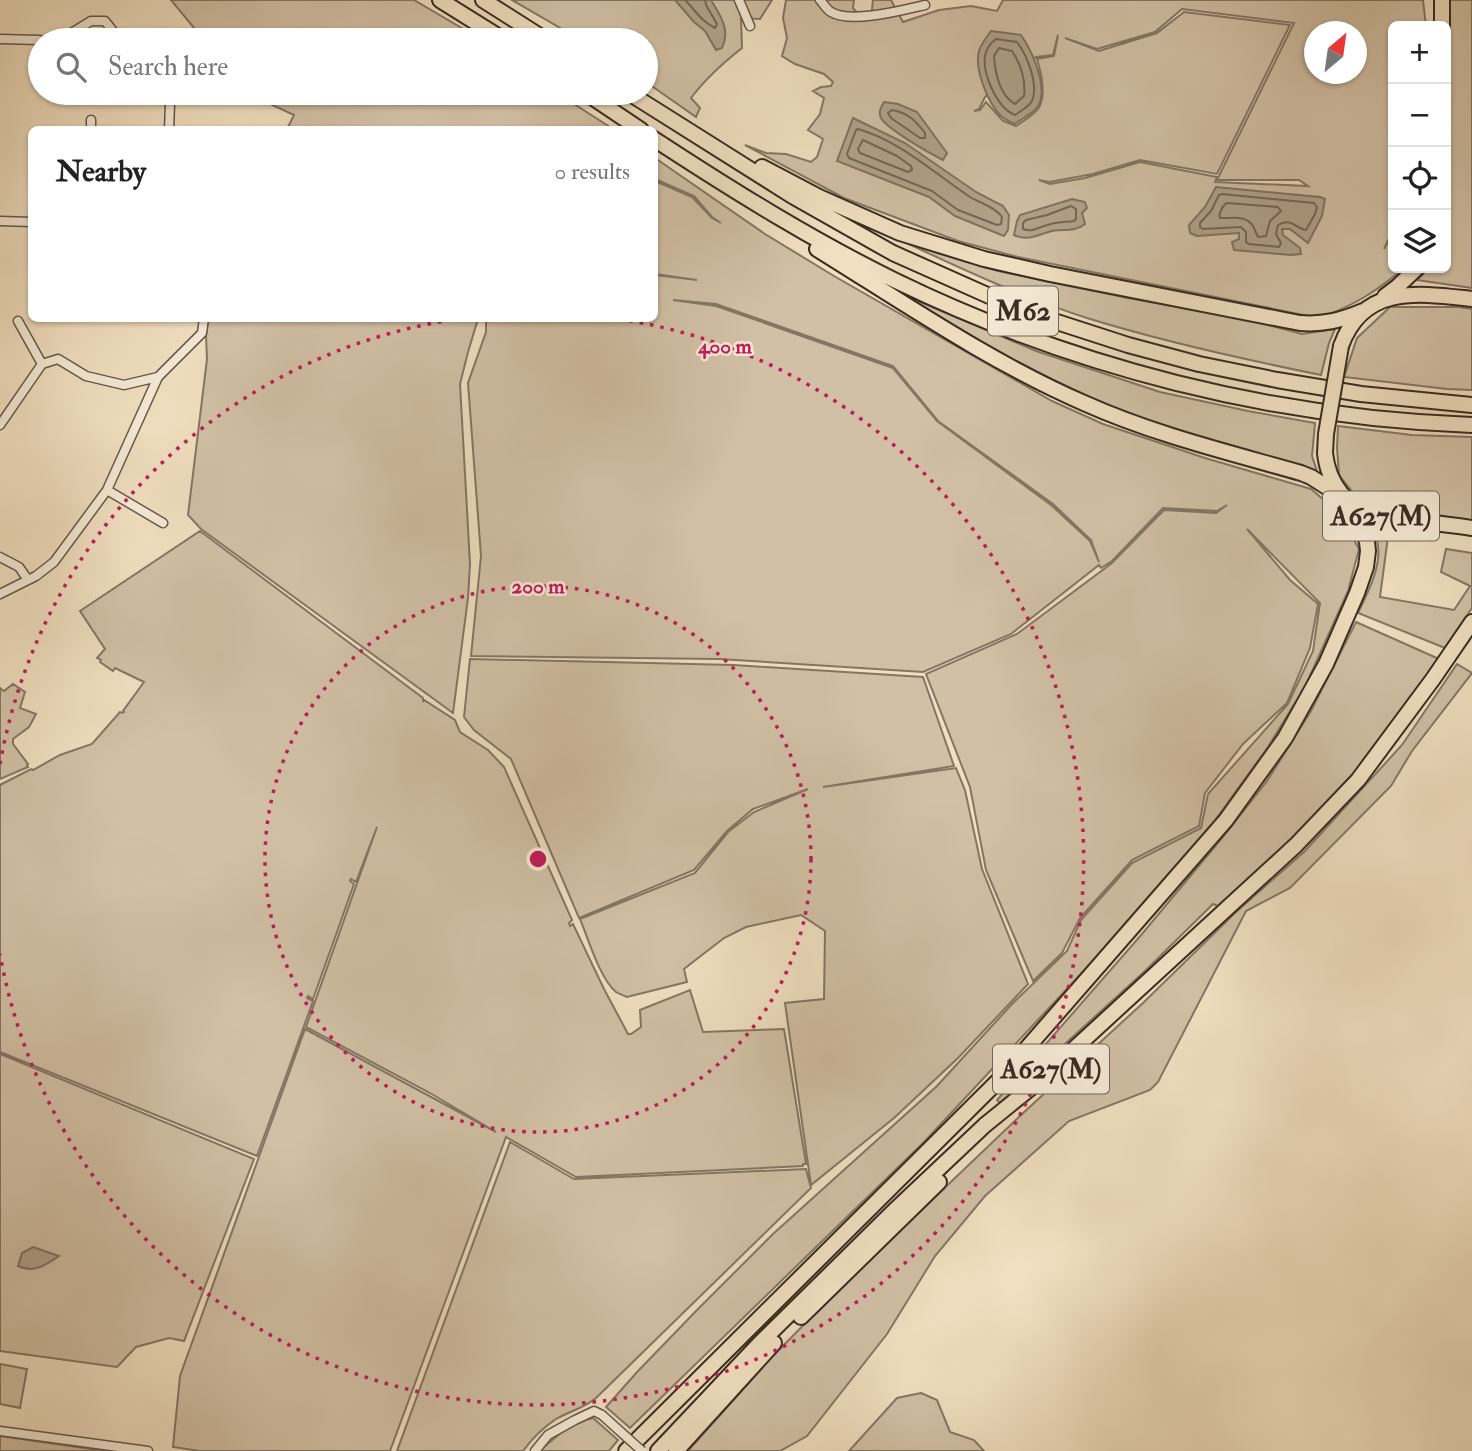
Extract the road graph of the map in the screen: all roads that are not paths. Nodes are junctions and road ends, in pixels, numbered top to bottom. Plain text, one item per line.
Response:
1 (440, 0) edge
2 (483, 0) edge
3 (739, 0) edge
4 (820, 0) edge
5 (1442, 0) edge
6 (925, 5) dead end
7 (1441, 21) edge
8 (750, 26) dead end
9 (80, 28) edge
10 (110, 28) edge
11 (484, 28) edge
12 (527, 28) edge
13 (0, 39) edge
14 (28, 40) edge
15 (170, 105) edge
16 (604, 105) edge
17 (649, 105) edge
18 (651, 105) edge
19 (91, 120) dead end
20 (91, 126) edge
21 (169, 126) edge
22 (635, 126) edge
23 (658, 142) edge
24 (689, 161) junction
25 (0, 220) edge
26 (28, 222) edge
27 (1411, 273) edge
28 (1472, 299) edge
29 (1378, 301) junction
30 (1363, 311) junction
31 (18, 321) dead end
32 (203, 322) edge
33 (42, 364) junction
34 (158, 377) junction
35 (1472, 405) edge
36 (0, 425) edge
37 (1472, 425) edge
38 (107, 490) junction
39 (1346, 499) junction
40 (163, 523) dead end
41 (1472, 528) edge
42 (0, 557) edge
43 (28, 580) junction
44 (0, 594) edge
45 (1472, 622) edge
46 (1016, 1099) junction
47 (0, 1431) edge
48 (632, 1449) edge
49 (148, 1451) edge
50 (535, 1451) edge
51 (658, 1451) edge
52 (676, 1451) edge

1 - 11 highway
2 - 12 highway
3 - 8 street
4 - 6 street
5 - 7 highway
9 - 10 street
13 - 14 street
15 - 21 street
16 - 22 highway
17 - 35 highway, M62
18 - 30 highway, M62
19 - 20 street
23 - 24 highway, M62
24 - 37 highway, M62
24 - 39 highway, M62
25 - 26 street
27 - 29 highway, A627(M)
28 - 29 highway, A627(M)
29 - 30 highway, A627(M)
30 - 39 highway, A627(M), bridge
31 - 33 street
32 - 34 street
33 - 34 street
33 - 36 street
34 - 38 street
38 - 40 street
38 - 43 street
39 - 41 highway, A627(M)
39 - 48 highway, A627(M)
42 - 43 street
43 - 44 street
45 - 46 highway, A627(M)
46 - 51 highway, A627(M)
46 - 52 highway, A627(M)
47 - 49 street
48 - 50 street, bridge

